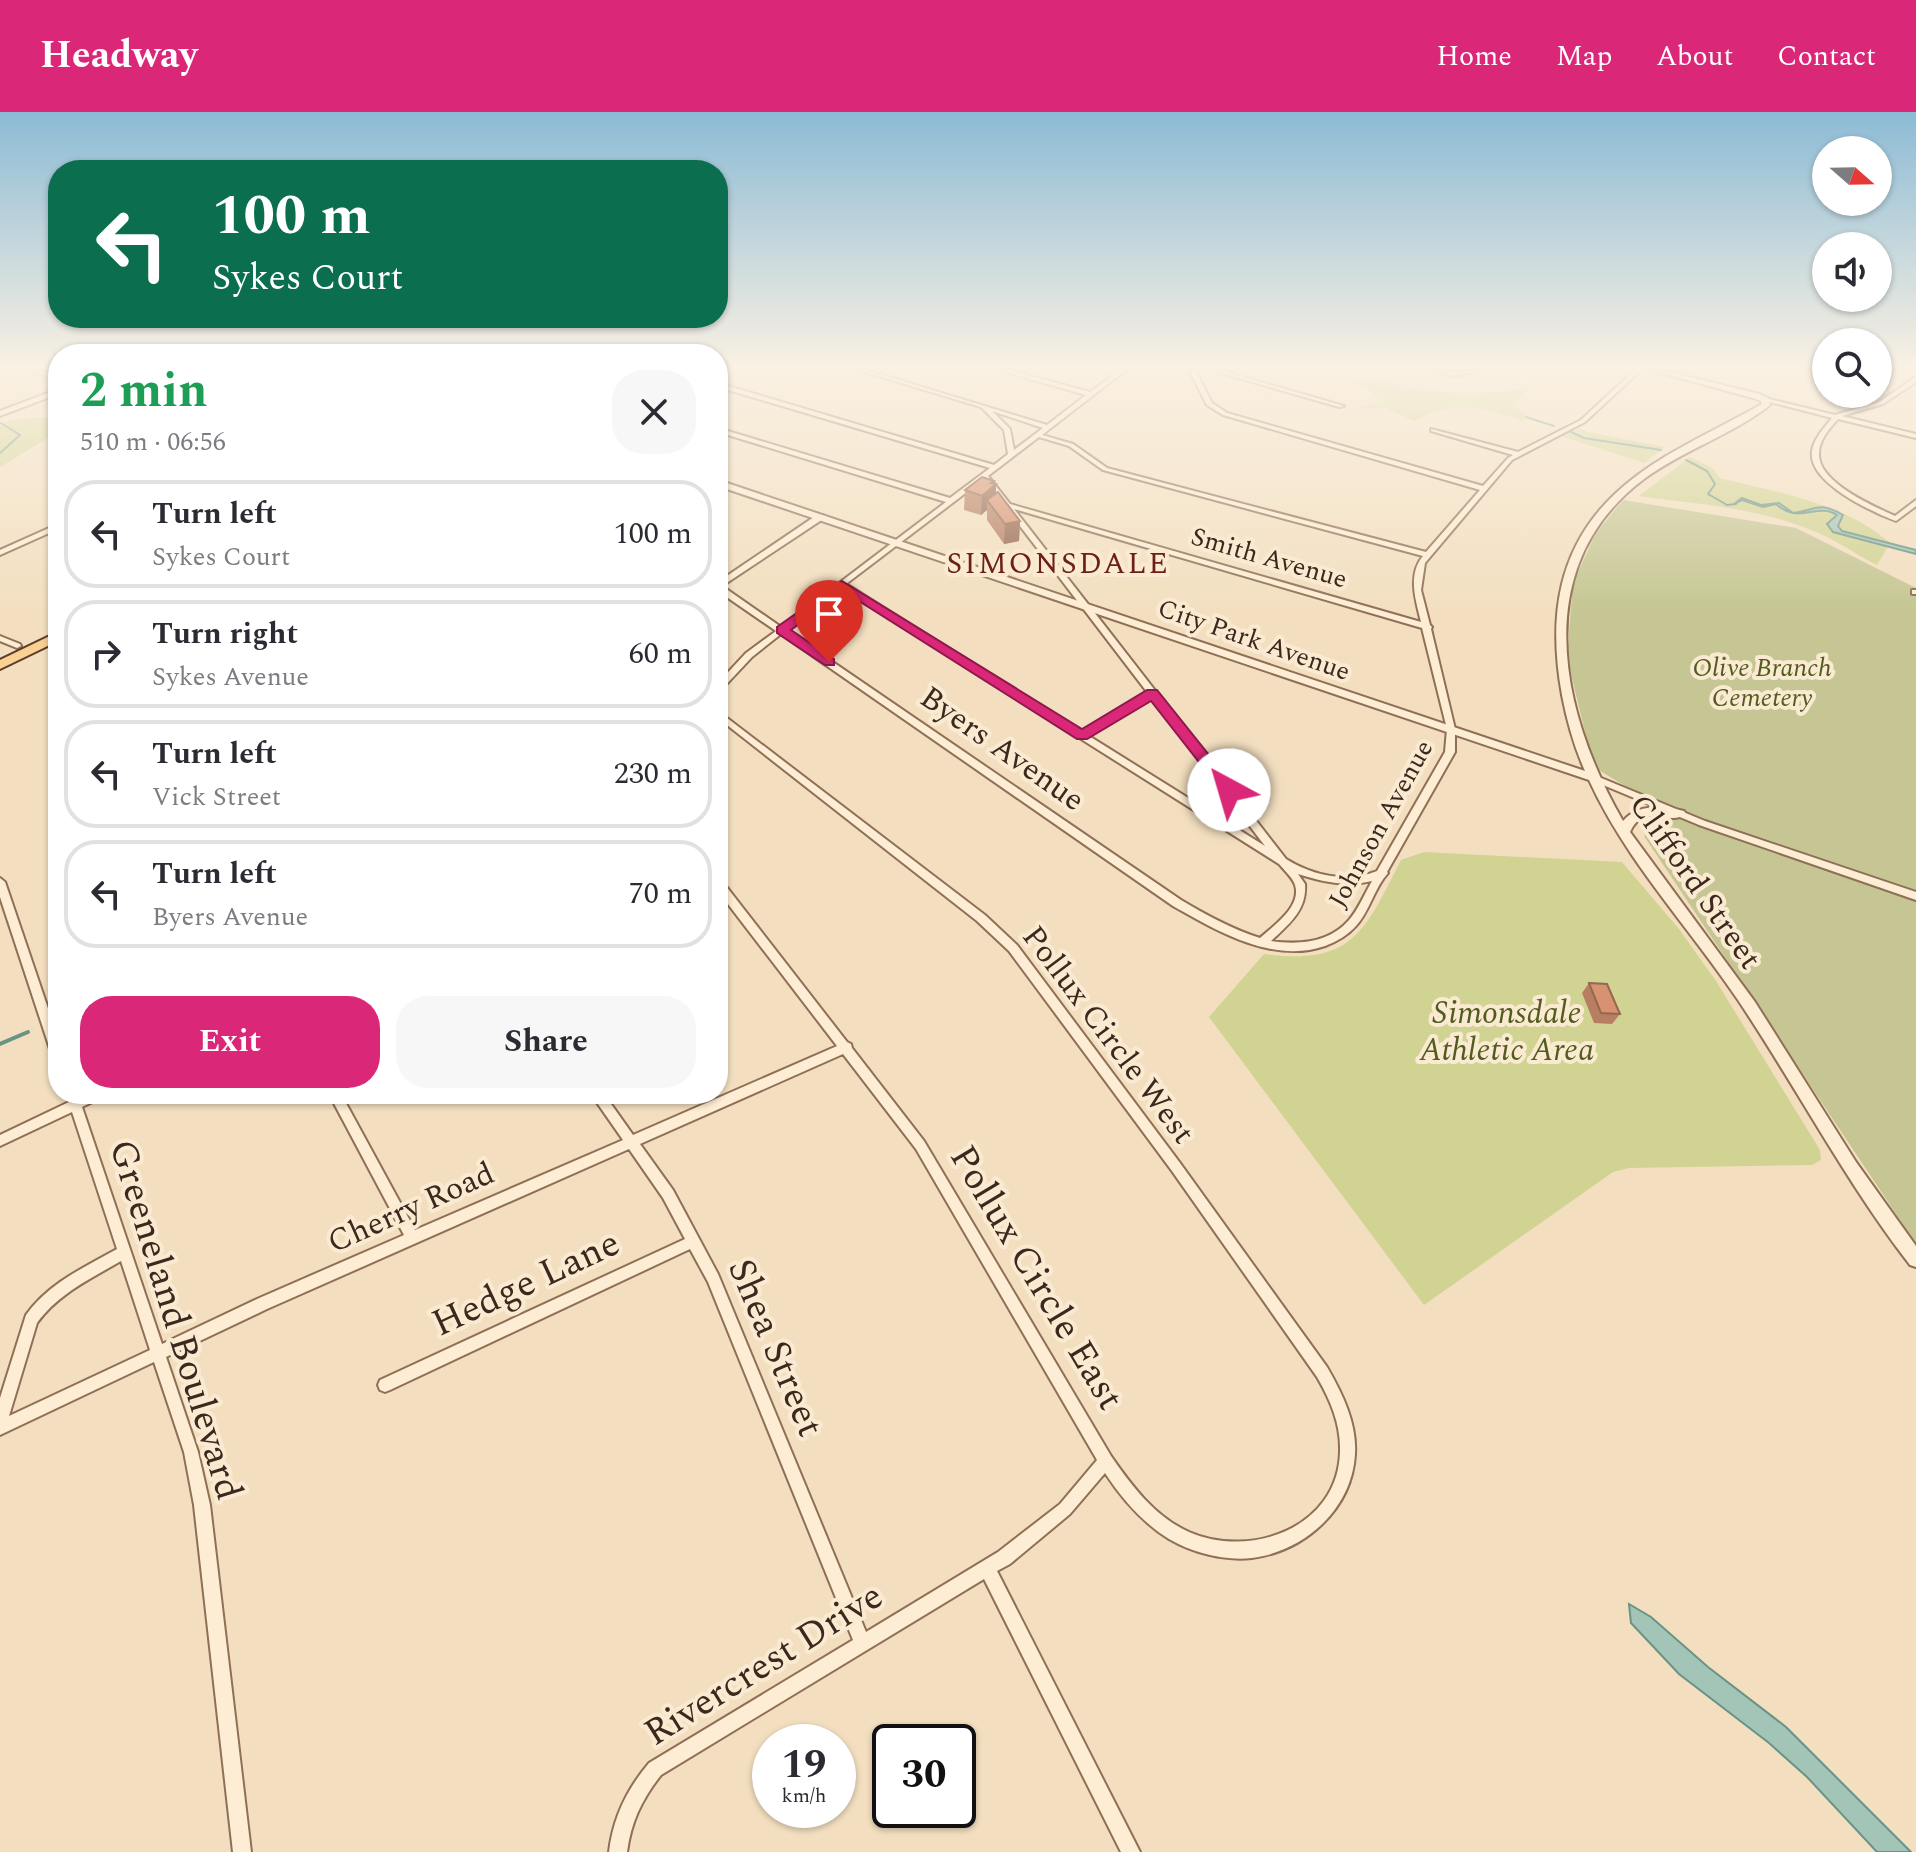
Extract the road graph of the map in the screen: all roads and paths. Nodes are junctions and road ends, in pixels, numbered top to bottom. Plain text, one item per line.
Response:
1 (788, 451) edge
2 (942, 451) edge
3 (1015, 451) edge
4 (1080, 451) edge
5 (1353, 451) edge
6 (1507, 451) edge
7 (1523, 451) edge
8 (1681, 451) edge
9 (1816, 451) edge
10 (1011, 454) joint
11 (1517, 454) junction
12 (995, 467) junction
13 (984, 475) junction
14 (728, 486) edge
15 (1484, 489) junction
16 (951, 501) junction
17 (1916, 502) edge
18 (1006, 505) junction
19 (820, 517) junction
20 (48, 531) edge
21 (895, 542) junction
22 (0, 553) edge
23 (1427, 555) junction
24 (728, 579) edge
25 (842, 585) junction
26 (728, 593) edge
27 (1082, 605) junction
28 (1428, 627) junction
29 (782, 630) junction
30 (48, 631) edge
31 (0, 638) edge
32 (48, 641) edge
33 (17, 646) junction
34 (0, 655) edge
35 (0, 665) edge
36 (728, 677) edge
37 (1152, 693) junction
38 (728, 722) edge
39 (1451, 729) junction
40 (1082, 736) junction
41 (1594, 778) junction
42 (1680, 814) junction
43 (1623, 833) junction
44 (1284, 863) junction
45 (1383, 873) junction
46 (0, 882) edge
47 (1916, 896) edge
48 (728, 897) edge
49 (1262, 943) junction
50 (48, 1025) edge
51 (847, 1047) junction
52 (728, 1100) edge
53 (65, 1104) edge
54 (76, 1104) edge
55 (340, 1104) edge
56 (604, 1104) edge
57 (718, 1104) edge
58 (0, 1141) edge
59 (632, 1142) junction
60 (412, 1238) junction
61 (694, 1241) junction
62 (123, 1253) junction
63 (1916, 1259) edge
64 (160, 1353) junction
65 (385, 1385) dead end
66 (0, 1425) edge
67 (1106, 1461) junction
68 (1345, 1472) joint
69 (987, 1569) junction
70 (862, 1643) junction
71 (242, 1852) edge
72 (618, 1852) edge
73 (1131, 1852) edge

1 - 16 street
2 - 12 street
3 - 10 street
4 - 23 street
5 - 15 street
6 - 11 street
7 - 11 street, Johnson Avenue
8 - 41 street, Clifford Street
9 - 17 street
10 - 12 street
11 - 15 street, Johnson Avenue
12 - 13 street
13 - 16 street
13 - 18 street
14 - 19 street, City Park Avenue
15 - 23 street, Johnson Avenue
16 - 21 street
18 - 27 street
18 - 28 street, Smith Avenue
19 - 21 street, City Park Avenue
19 - 24 street
20 - 22 street
21 - 25 street
21 - 27 street, City Park Avenue
23 - 28 street, Johnson Avenue
25 - 29 street
25 - 40 street
26 - 29 street, Byers Avenue
27 - 37 street
27 - 39 street, City Park Avenue
28 - 39 street, Johnson Avenue
29 - 36 street
29 - 49 street, Byers Avenue
30 - 33 main road
31 - 33 street
32 - 35 main road
33 - 34 main road
37 - 40 street
37 - 44 street
38 - 68 street, Pollux Circle West
39 - 41 street, City Park Avenue
39 - 45 street, Johnson Avenue
40 - 44 street
41 - 42 street
41 - 43 street, Clifford Street
42 - 43 street
42 - 47 street
43 - 63 street, Clifford Street
44 - 45 street
44 - 49 street
45 - 49 street, Johnson Avenue
46 - 50 street
48 - 51 street, Pollux Circle East
51 - 52 street, Cherry Road
51 - 67 street, Pollux Circle East
53 - 58 street
54 - 62 street, Greeneland Boulevard
55 - 60 street
56 - 59 street, Shea Street
57 - 59 street, Cherry Road
59 - 60 street, Cherry Road
59 - 61 street, Shea Street
60 - 64 street, Cherry Road
61 - 65 street, Hedge Lane
61 - 70 street, Shea Street
62 - 64 street, Greeneland Boulevard
62 - 66 street
64 - 66 street, Cherry Road
64 - 71 street, Greeneland Boulevard
67 - 68 street, Pollux Circle East
67 - 69 street, Rivercrest Drive
69 - 70 street, Rivercrest Drive
69 - 73 street
70 - 72 street, Rivercrest Drive

